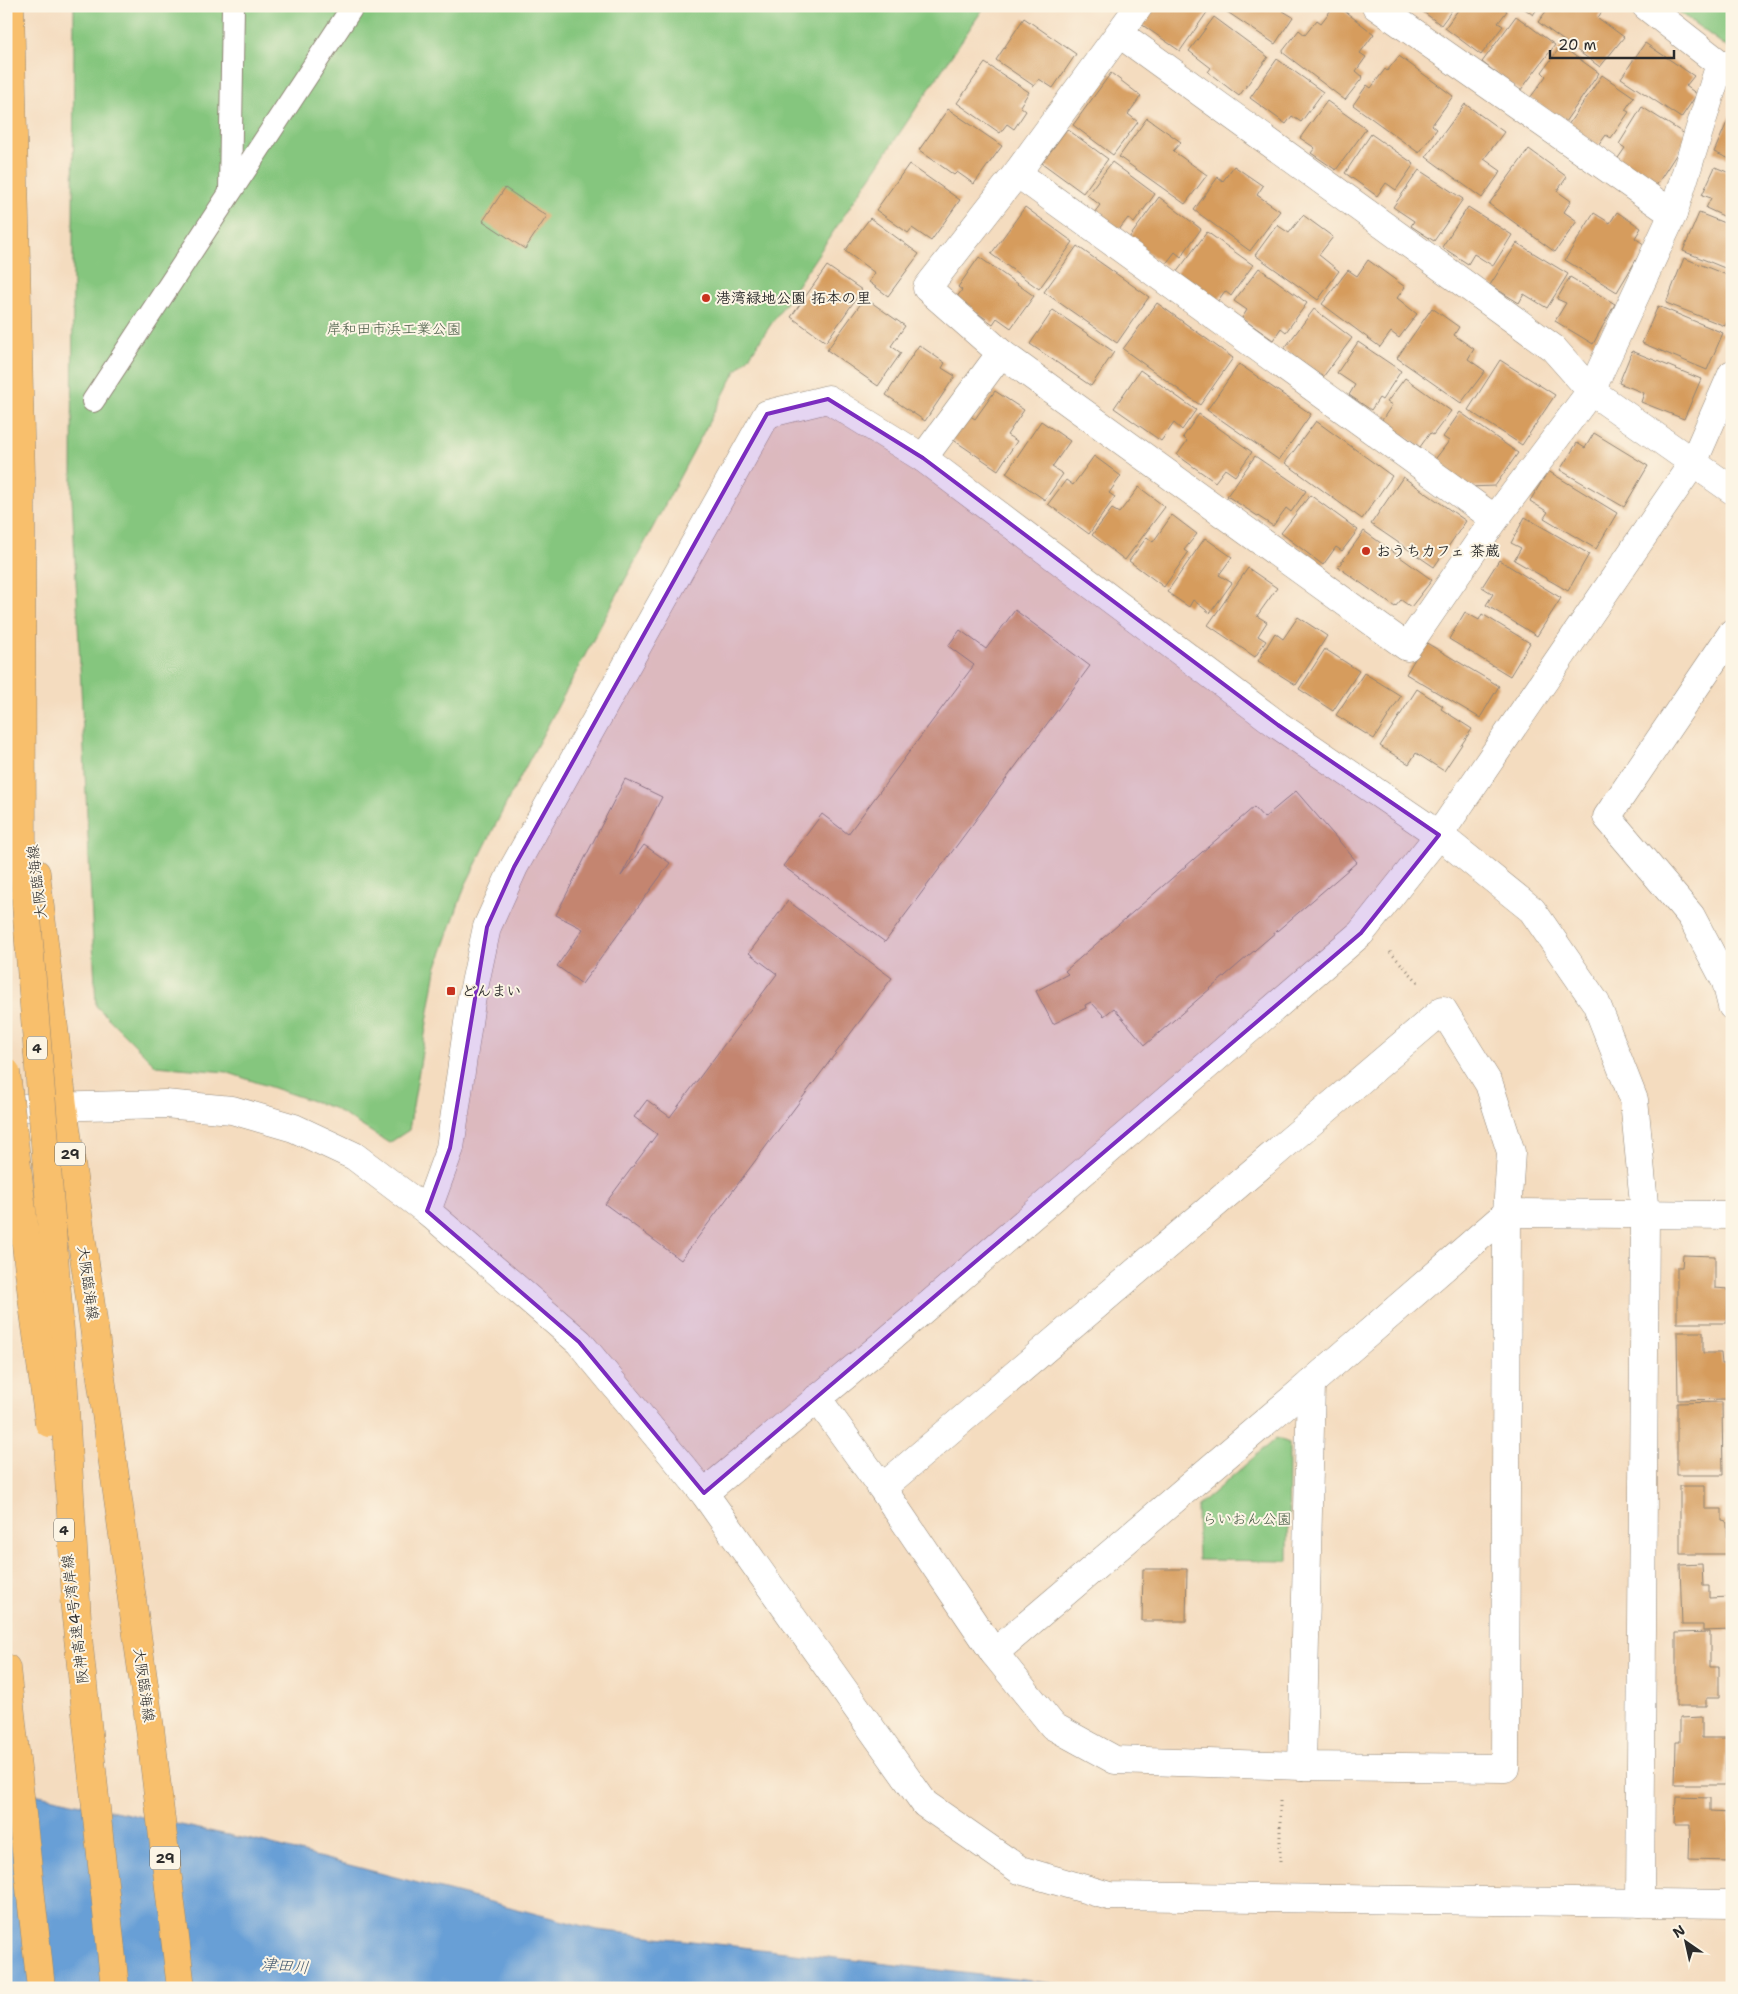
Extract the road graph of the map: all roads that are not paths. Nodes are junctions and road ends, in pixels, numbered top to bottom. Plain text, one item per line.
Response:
1 (10, 6) edge
2 (233, 6) edge
3 (353, 6) edge
4 (1139, 6) edge
5 (1376, 6) edge
6 (1646, 6) edge
7 (1120, 34) junction
8 (1017, 173) junction
9 (230, 191) junction
10 (1673, 214) junction
11 (1001, 353) junction
12 (1732, 374) edge
13 (1590, 391) junction
14 (93, 401) dead end
15 (923, 458) junction
16 (1693, 463) junction
17 (1732, 490) edge
18 (1495, 518) junction
19 (6, 578) edge
20 (1729, 643) edge
21 (1439, 835) junction
22 (1732, 1006) edge
23 (6, 1072) edge
24 (63, 1106) junction
25 (6, 1108) edge
26 (427, 1211) junction
27 (1507, 1213) junction
28 (1645, 1214) junction
29 (1732, 1215) edge
30 (1311, 1383) junction
31 (818, 1398) junction
32 (882, 1488) junction
33 (704, 1493) junction
34 (77, 1618) junction
35 (994, 1654) junction
36 (6, 1668) edge
37 (1290, 1766) junction
38 (1640, 1903) junction
39 (1732, 1904) edge
40 (41, 1988) edge
41 (115, 1988) edge
42 (181, 1988) edge

1 - 34 main road, 4, bridge
2 - 9 lane
3 - 9 lane
4 - 7 street
5 - 10 street
6 - 10 street
7 - 8 street
7 - 13 street
8 - 11 street
8 - 18 street
9 - 14 lane
10 - 13 street
11 - 15 street
11 - 18 street
12 - 16 street
13 - 16 street
13 - 18 street
15 - 21 street
15 - 26 street
16 - 17 street
16 - 21 street
19 - 24 main road, 大阪臨海線 / 29
20 - 22 street
21 - 28 street
21 - 31 street
23 - 34 main road, 阪神高速4号湾岸線 / 4, bridge
24 - 25 street
24 - 26 street
24 - 42 main road, 大阪臨海線 / 29
26 - 33 street
27 - 28 street
27 - 30 street
27 - 32 street
27 - 37 street
28 - 29 street
28 - 38 street
30 - 35 street
30 - 37 street
31 - 32 street
31 - 33 street
32 - 35 street
33 - 38 street
34 - 41 main road, 阪神高速4号湾岸線 / 4, bridge
35 - 37 street
36 - 40 main road
38 - 39 street

